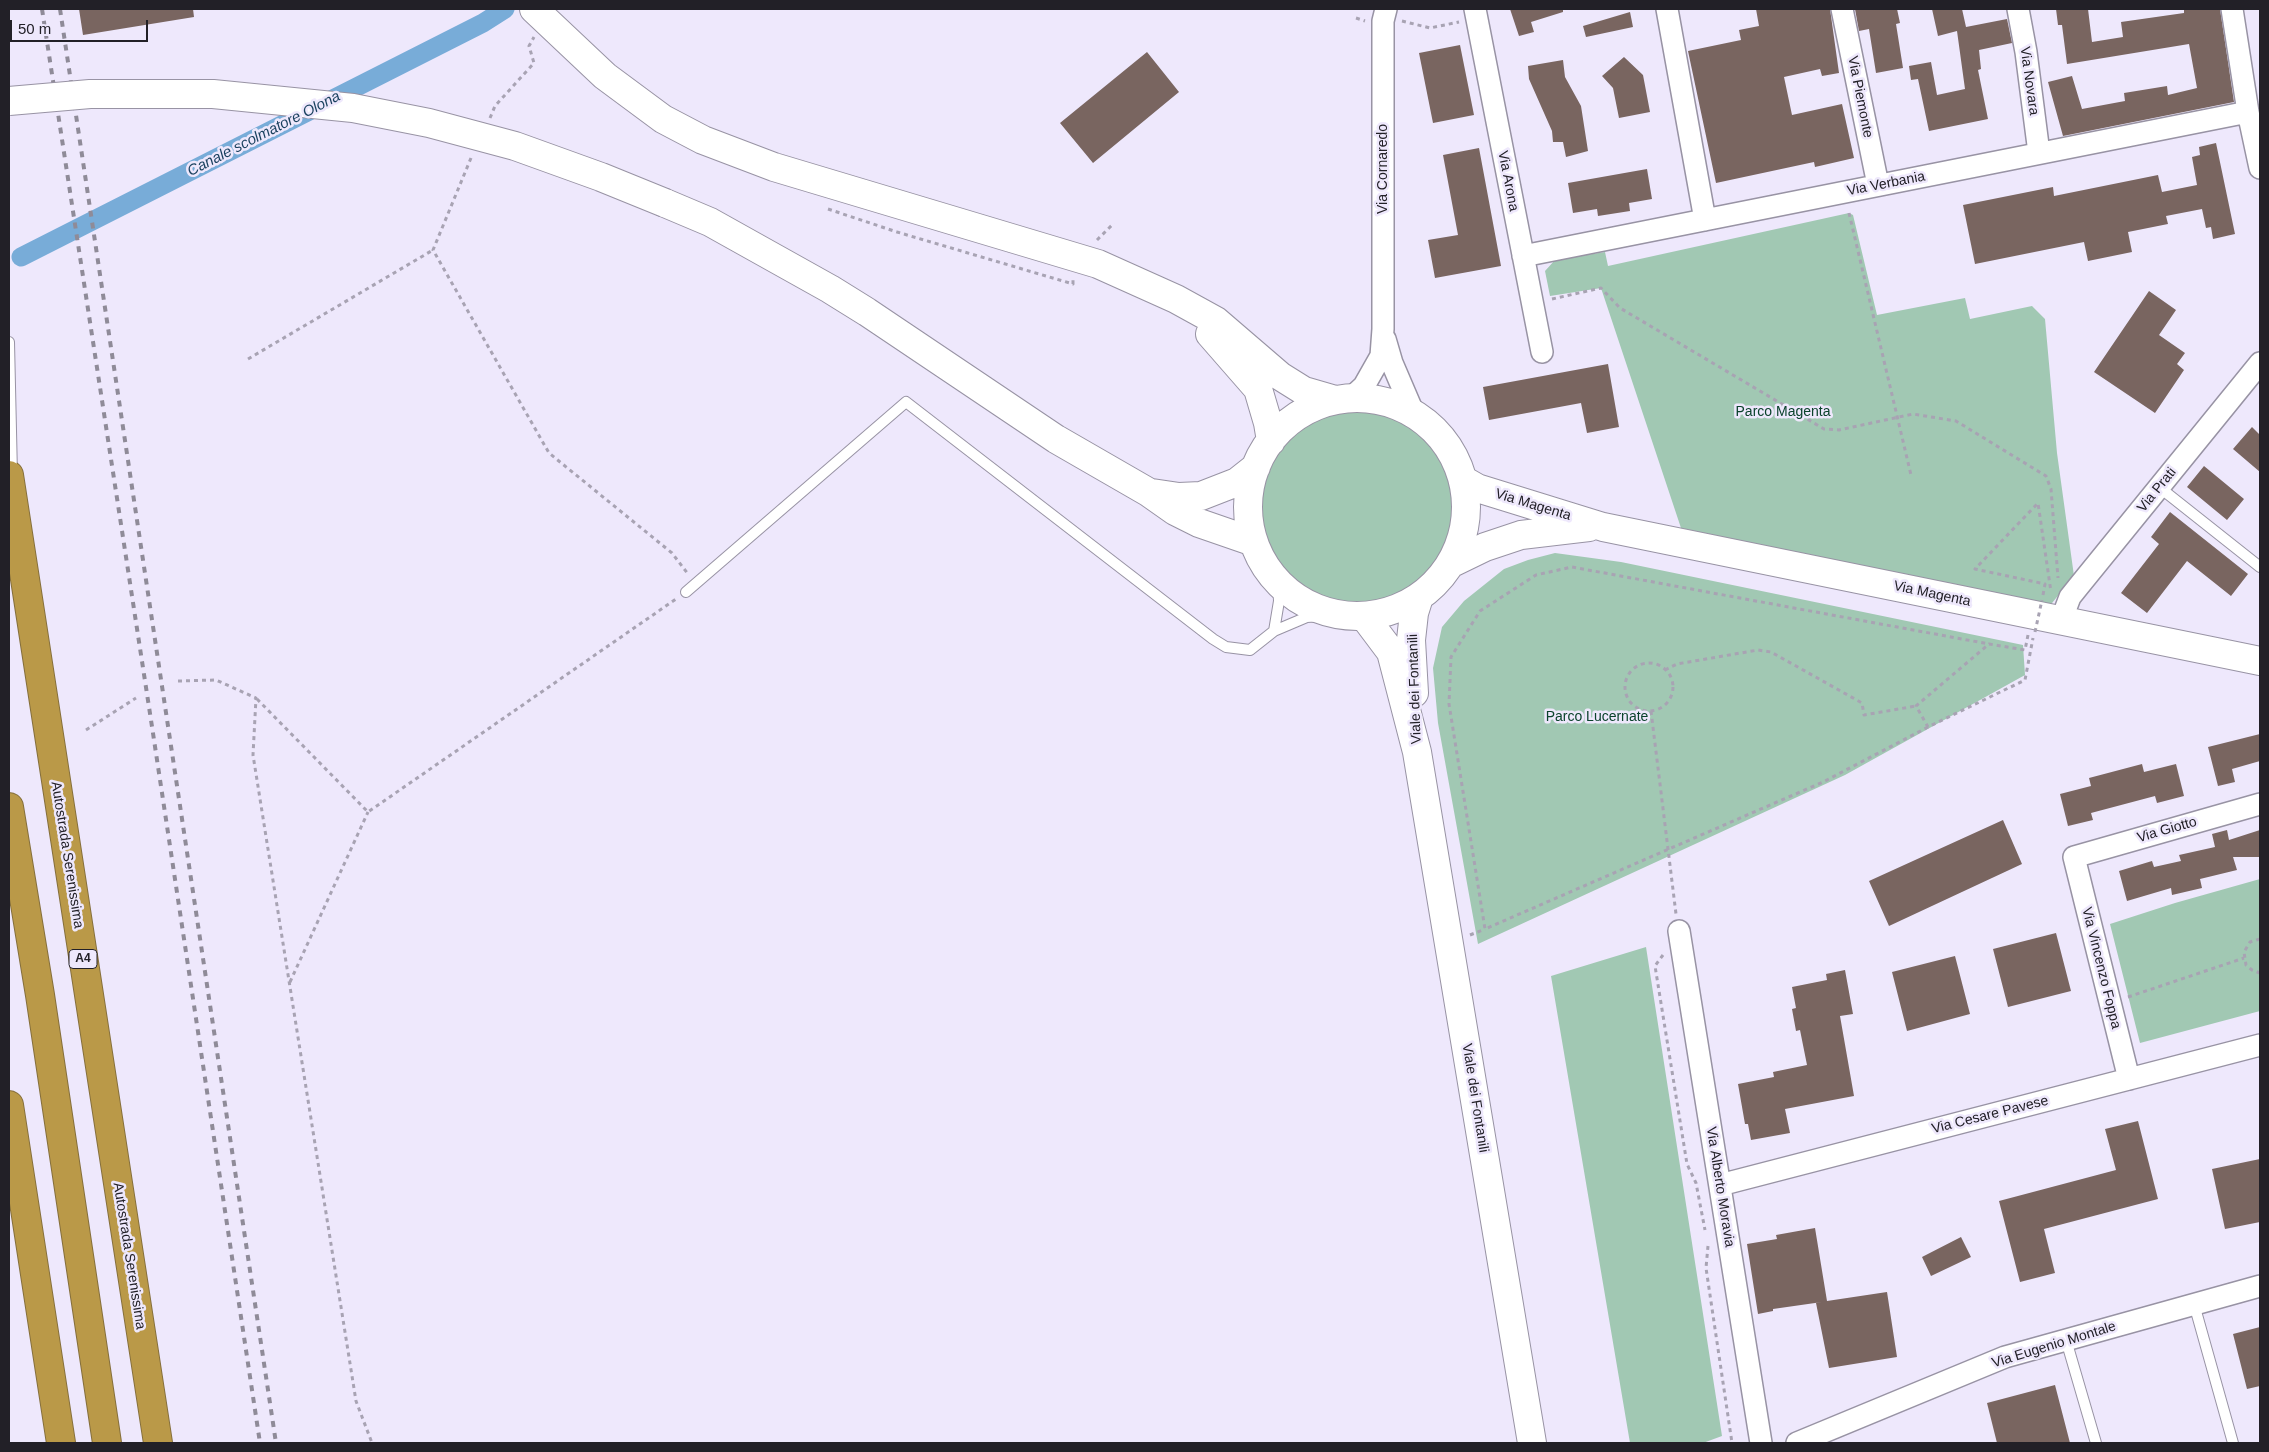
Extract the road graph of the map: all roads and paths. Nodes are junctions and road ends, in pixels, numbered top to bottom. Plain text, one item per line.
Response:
1 (1667, 9) edge
2 (1842, 9) edge
3 (2018, 9) edge
4 (2232, 9) edge
5 (1476, 14) edge
6 (1385, 15) edge
7 (1356, 18) dead end
8 (537, 20) edge
9 (9, 101) edge
10 (2248, 112) junction
11 (487, 124) dead end
12 (474, 151) dead end
13 (2039, 153) junction
14 (2260, 168) edge
15 (1878, 185) junction
16 (1849, 213) dead end
17 (1705, 220) junction
18 (433, 250) junction
19 (1523, 256) junction
20 (1176, 299) junction
21 (1544, 300) dead end
22 (1383, 329) junction
23 (9, 342) edge
24 (1542, 352) dead end
25 (248, 359) dead end
26 (2260, 363) edge
27 (1343, 399) junction
28 (1413, 412) junction
29 (1898, 417) junction
30 (1270, 441) junction
31 (1256, 467) junction
32 (1911, 475) dead end
33 (1463, 480) junction
34 (2159, 487) junction
35 (11, 488) edge
36 (1148, 492) junction
37 (1603, 527) junction
38 (1254, 542) junction
39 (1450, 564) junction
40 (2260, 567) edge
41 (1278, 582) junction
42 (696, 584) junction
43 (2045, 584) dead end
44 (686, 592) joint
45 (1419, 597) junction
46 (2042, 600) dead end
47 (1351, 616) junction
48 (2061, 621) junction
49 (1274, 631) junction
50 (2035, 632) dead end
51 (2033, 641) dead end
52 (1989, 644) junction
53 (2025, 650) dead end
54 (2260, 661) edge
55 (1665, 670) junction
56 (178, 681) dead end
57 (136, 698) dead end
58 (256, 698) junction
59 (1916, 706) junction
60 (1651, 711) junction
61 (1928, 728) junction
62 (86, 730) dead end
63 (1418, 752) junction
64 (2260, 804) edge
65 (9, 807) edge
66 (368, 812) junction
67 (1667, 849) junction
68 (2074, 857) joint
69 (1679, 931) junction
70 (2260, 939) edge
71 (2244, 958) junction
72 (2260, 973) edge
73 (290, 983) junction
74 (2110, 1004) junction
75 (2260, 1045) edge
76 (2129, 1079) junction
77 (9, 1105) edge
78 (1720, 1185) junction
79 (33, 1267) junction
80 (2260, 1286) edge
81 (2194, 1304) junction
82 (2066, 1340) junction
83 (41, 1382) dead end
84 (61, 1443) edge
85 (107, 1443) edge
86 (158, 1443) edge
87 (372, 1443) edge
88 (1532, 1443) edge
89 (1732, 1443) edge
90 (1761, 1443) edge
91 (1797, 1443) edge
92 (2096, 1443) edge
93 (2234, 1443) edge

1 - 17 street
2 - 15 street, Via Piemonte
3 - 13 street, Via Novara
4 - 10 street
5 - 6 path
5 - 19 street, Via Arona
6 - 7 path
6 - 22 street, Via Cornaredo
8 - 11 path
8 - 20 main road
9 - 36 main road, bridge
10 - 13 street, Via Verbania
10 - 14 street
12 - 18 path
13 - 15 street, Via Verbania
15 - 17 street, Via Verbania
16 - 29 path
17 - 19 street, Via Verbania
18 - 25 path
18 - 42 path
19 - 24 street, Via Arona
20 - 27 main road
20 - 30 main road
21 - 29 path
22 - 27 street, Via Cornaredo
22 - 28 street, Via Cornaredo
23 - 35 lane
26 - 34 street, Via Prati
27 - 28 main road
27 - 30 main road
28 - 33 main road
29 - 32 path
29 - 43 path
30 - 31 main road
31 - 36 main road
31 - 38 main road
33 - 37 main road, Via Magenta
33 - 39 main road
34 - 40 lane
34 - 48 street, Via Prati
35 - 86 highway, Autostrada Serenissima / A4
36 - 38 main road
37 - 39 main road, Via Magenta
37 - 48 main road, Via Magenta
38 - 41 main road
39 - 45 main road
41 - 47 main road
41 - 49 lane
42 - 44 lane
42 - 49 lane
44 - 66 path
45 - 47 main road
45 - 63 main road, Viale dei Fontanili
46 - 50 path, bridge
47 - 49 lane
47 - 63 main road, Viale dei Fontanili
48 - 54 main road, Via Magenta
51 - 61 path
52 - 53 path
52 - 59 path
52 - 67 path
55 - 59 path
55 - 60 path
55 - 60 path
56 - 58 path
57 - 62 path
58 - 66 path
58 - 73 path
59 - 61 path
60 - 67 path
61 - 67 path
63 - 88 main road, Viale dei Fontanili
64 - 68 street, Via Giotto
65 - 85 highway
66 - 73 path
67 - 69 path
68 - 74 street, Via Vincenzo Foppa
69 - 78 street, Via Alberto Moravia
69 - 89 path
70 - 71 path
71 - 72 path
71 - 74 path
73 - 87 path
74 - 76 street, Via Vincenzo Foppa
75 - 76 street, Via Cesare Pavese
76 - 78 street, Via Cesare Pavese
77 - 79 highway
78 - 90 street, Via Alberto Moravia
79 - 83 lane
79 - 84 highway
80 - 81 street, Via Eugenio Montale
81 - 82 street, Via Eugenio Montale
81 - 93 lane
82 - 91 street, Via Eugenio Montale
82 - 92 lane

